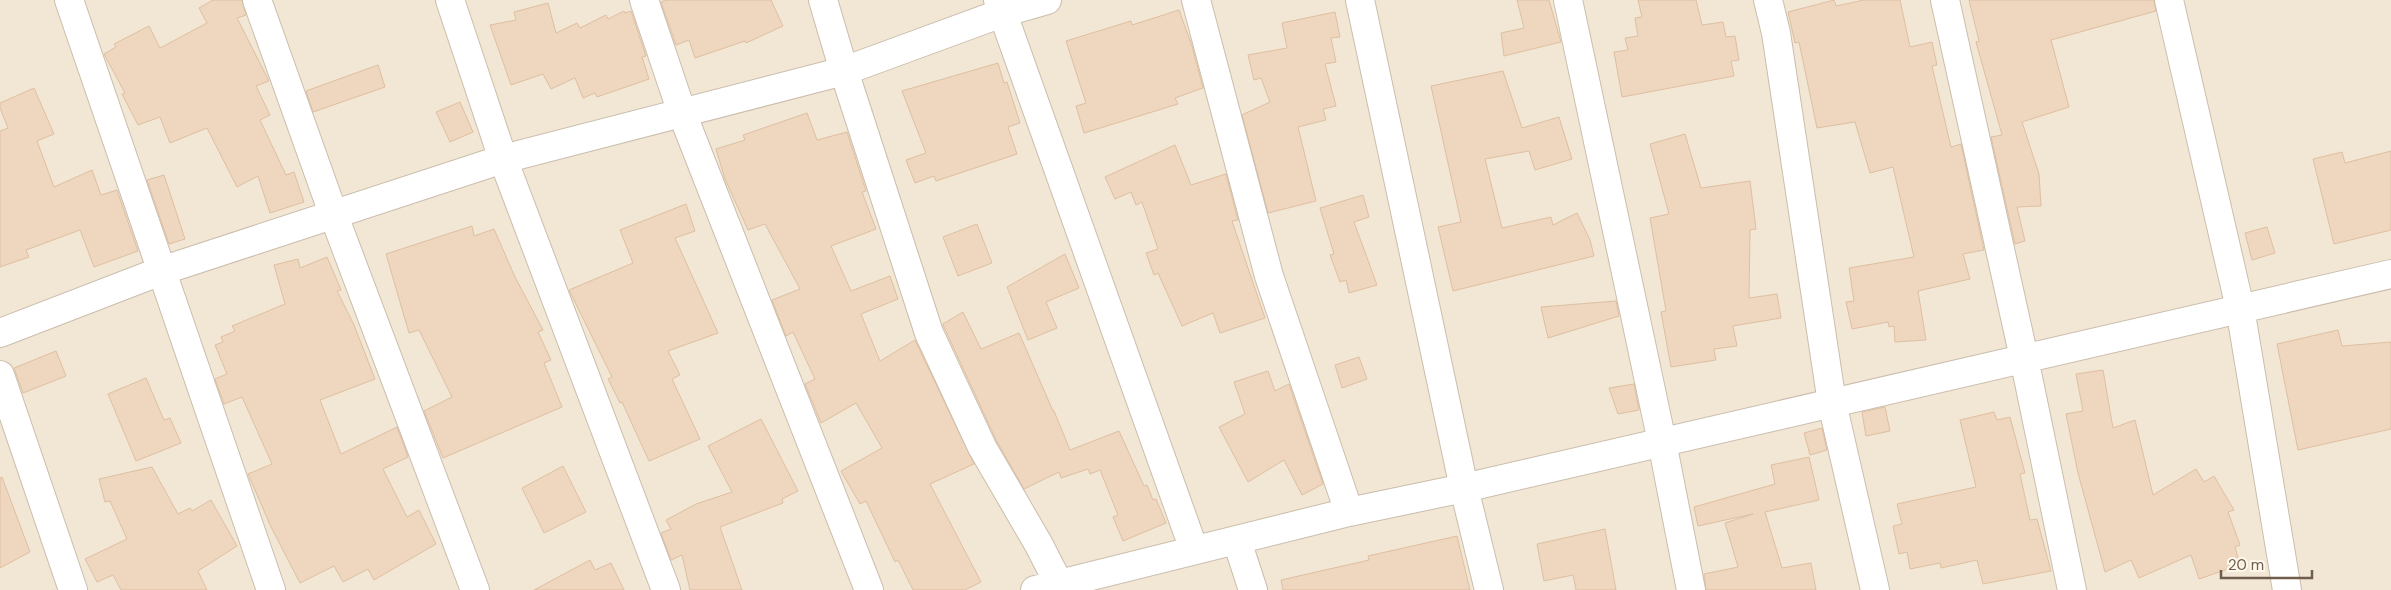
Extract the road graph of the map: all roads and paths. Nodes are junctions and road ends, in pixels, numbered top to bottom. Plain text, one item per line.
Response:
1 (69, 0) edge
2 (257, 0) edge
3 (450, 0) edge
4 (644, 0) edge
5 (823, 0) edge
6 (1047, 0) edge
7 (1196, 0) edge
8 (1360, 0) edge
9 (1568, 0) edge
10 (1768, 0) edge
11 (1946, 0) edge
12 (2169, 0) edge
13 (1000, 6) edge
14 (844, 71) junction
15 (682, 113) junction
16 (503, 159) junction
17 (334, 216) junction
18 (161, 272) junction
19 (2391, 274) edge
20 (2240, 308) junction
21 (0, 333) edge
22 (2024, 358) junction
23 (0, 375) edge
24 (1832, 403) junction
25 (1662, 442) junction
26 (1464, 488) junction
27 (1349, 512) junction
28 (1237, 541) junction
29 (1194, 550) junction
30 (1052, 588) edge
31 (73, 590) edge
32 (271, 590) edge
33 (475, 590) edge
34 (666, 590) edge
35 (869, 590) edge
36 (1253, 590) edge
37 (1490, 590) edge
38 (1691, 590) edge
39 (1875, 590) edge
40 (2072, 590) edge
41 (2287, 590) edge

1 - 18 street
2 - 17 street
3 - 16 street
4 - 15 street
5 - 14 street
6 - 13 street
7 - 27 street
8 - 26 street
9 - 25 street
10 - 24 street
11 - 22 street
12 - 20 street
13 - 14 street
13 - 29 street
14 - 15 street
14 - 30 street
15 - 16 street
15 - 35 street
16 - 17 street
16 - 34 street
17 - 18 street
17 - 33 street
18 - 21 street
18 - 32 street
19 - 20 street
20 - 22 street
20 - 41 street
22 - 24 street
22 - 40 street
23 - 31 street
24 - 25 street
24 - 39 street
25 - 26 street
25 - 38 street
26 - 27 street
26 - 37 street
27 - 28 street
28 - 29 street
28 - 36 street
29 - 30 street

